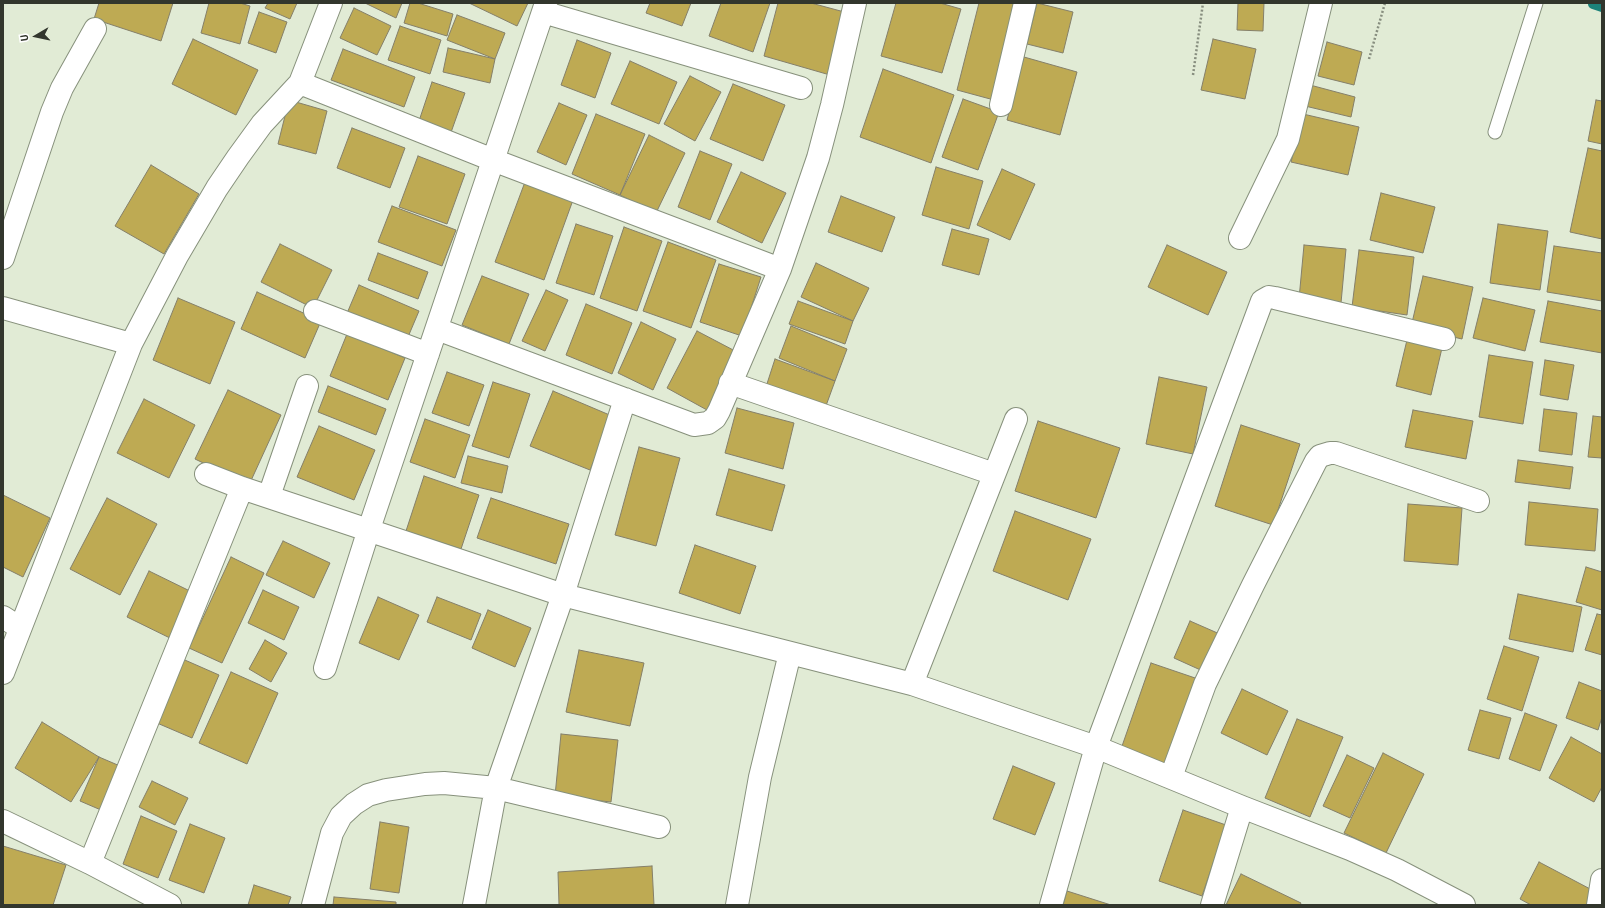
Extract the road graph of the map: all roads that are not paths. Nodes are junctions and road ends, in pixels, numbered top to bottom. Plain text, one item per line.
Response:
1 (331, 3) edge
2 (855, 3) edge
3 (1025, 3) edge
4 (1321, 3) edge
5 (1536, 3) edge
6 (545, 7) edge
7 (95, 29) dead end
8 (300, 83) junction
9 (801, 88) dead end
10 (1001, 106) dead end
11 (1495, 132) dead end
12 (493, 160) junction
13 (1240, 238) dead end
14 (3, 258) edge
15 (780, 269) junction
16 (3, 308) edge
17 (316, 311) dead end
18 (436, 329) junction
19 (1444, 339) dead end
20 (131, 344) junction
21 (428, 354) junction
22 (730, 383) junction
23 (307, 386) dead end
24 (626, 399) junction
25 (1016, 419) dead end
26 (206, 474) dead end
27 (994, 474) junction
28 (242, 488) junction
29 (269, 496) junction
30 (1478, 501) dead end
31 (370, 529) junction
32 (563, 595) junction
33 (12, 622) edge
34 (790, 653) junction
35 (325, 668) dead end
36 (3, 673) edge
37 (912, 684) junction
38 (1096, 747) junction
39 (1171, 777) junction
40 (496, 788) junction
41 (1242, 807) junction
42 (3, 821) edge
43 (659, 827) dead end
44 (90, 863) junction
45 (1602, 880) edge
46 (170, 905) edge
47 (313, 905) edge
48 (474, 905) edge
49 (737, 905) edge
50 (1051, 905) edge
51 (1212, 905) edge
52 (1464, 905) edge
53 (1598, 905) edge

1 - 8 street
2 - 15 street
3 - 10 street
4 - 13 street
5 - 11 lane
6 - 9 street
6 - 12 street
7 - 14 street
8 - 12 street
8 - 20 street
12 - 15 street
12 - 18 street
15 - 22 street
16 - 20 street
17 - 21 street
18 - 21 street
18 - 24 street
19 - 38 street
20 - 33 street
21 - 31 street
22 - 24 street
22 - 27 street
23 - 29 street
24 - 32 street
25 - 27 street
26 - 28 street
27 - 37 street
28 - 29 street
28 - 44 street
29 - 31 street
30 - 39 street
31 - 32 street
31 - 35 street
32 - 34 street
32 - 40 street
33 - 36 street
34 - 37 street
34 - 49 street
37 - 38 street
38 - 39 street
38 - 50 street
39 - 41 street
40 - 43 street
40 - 47 street
40 - 48 street
41 - 51 street
41 - 52 street
42 - 44 street
44 - 46 street
45 - 53 street

